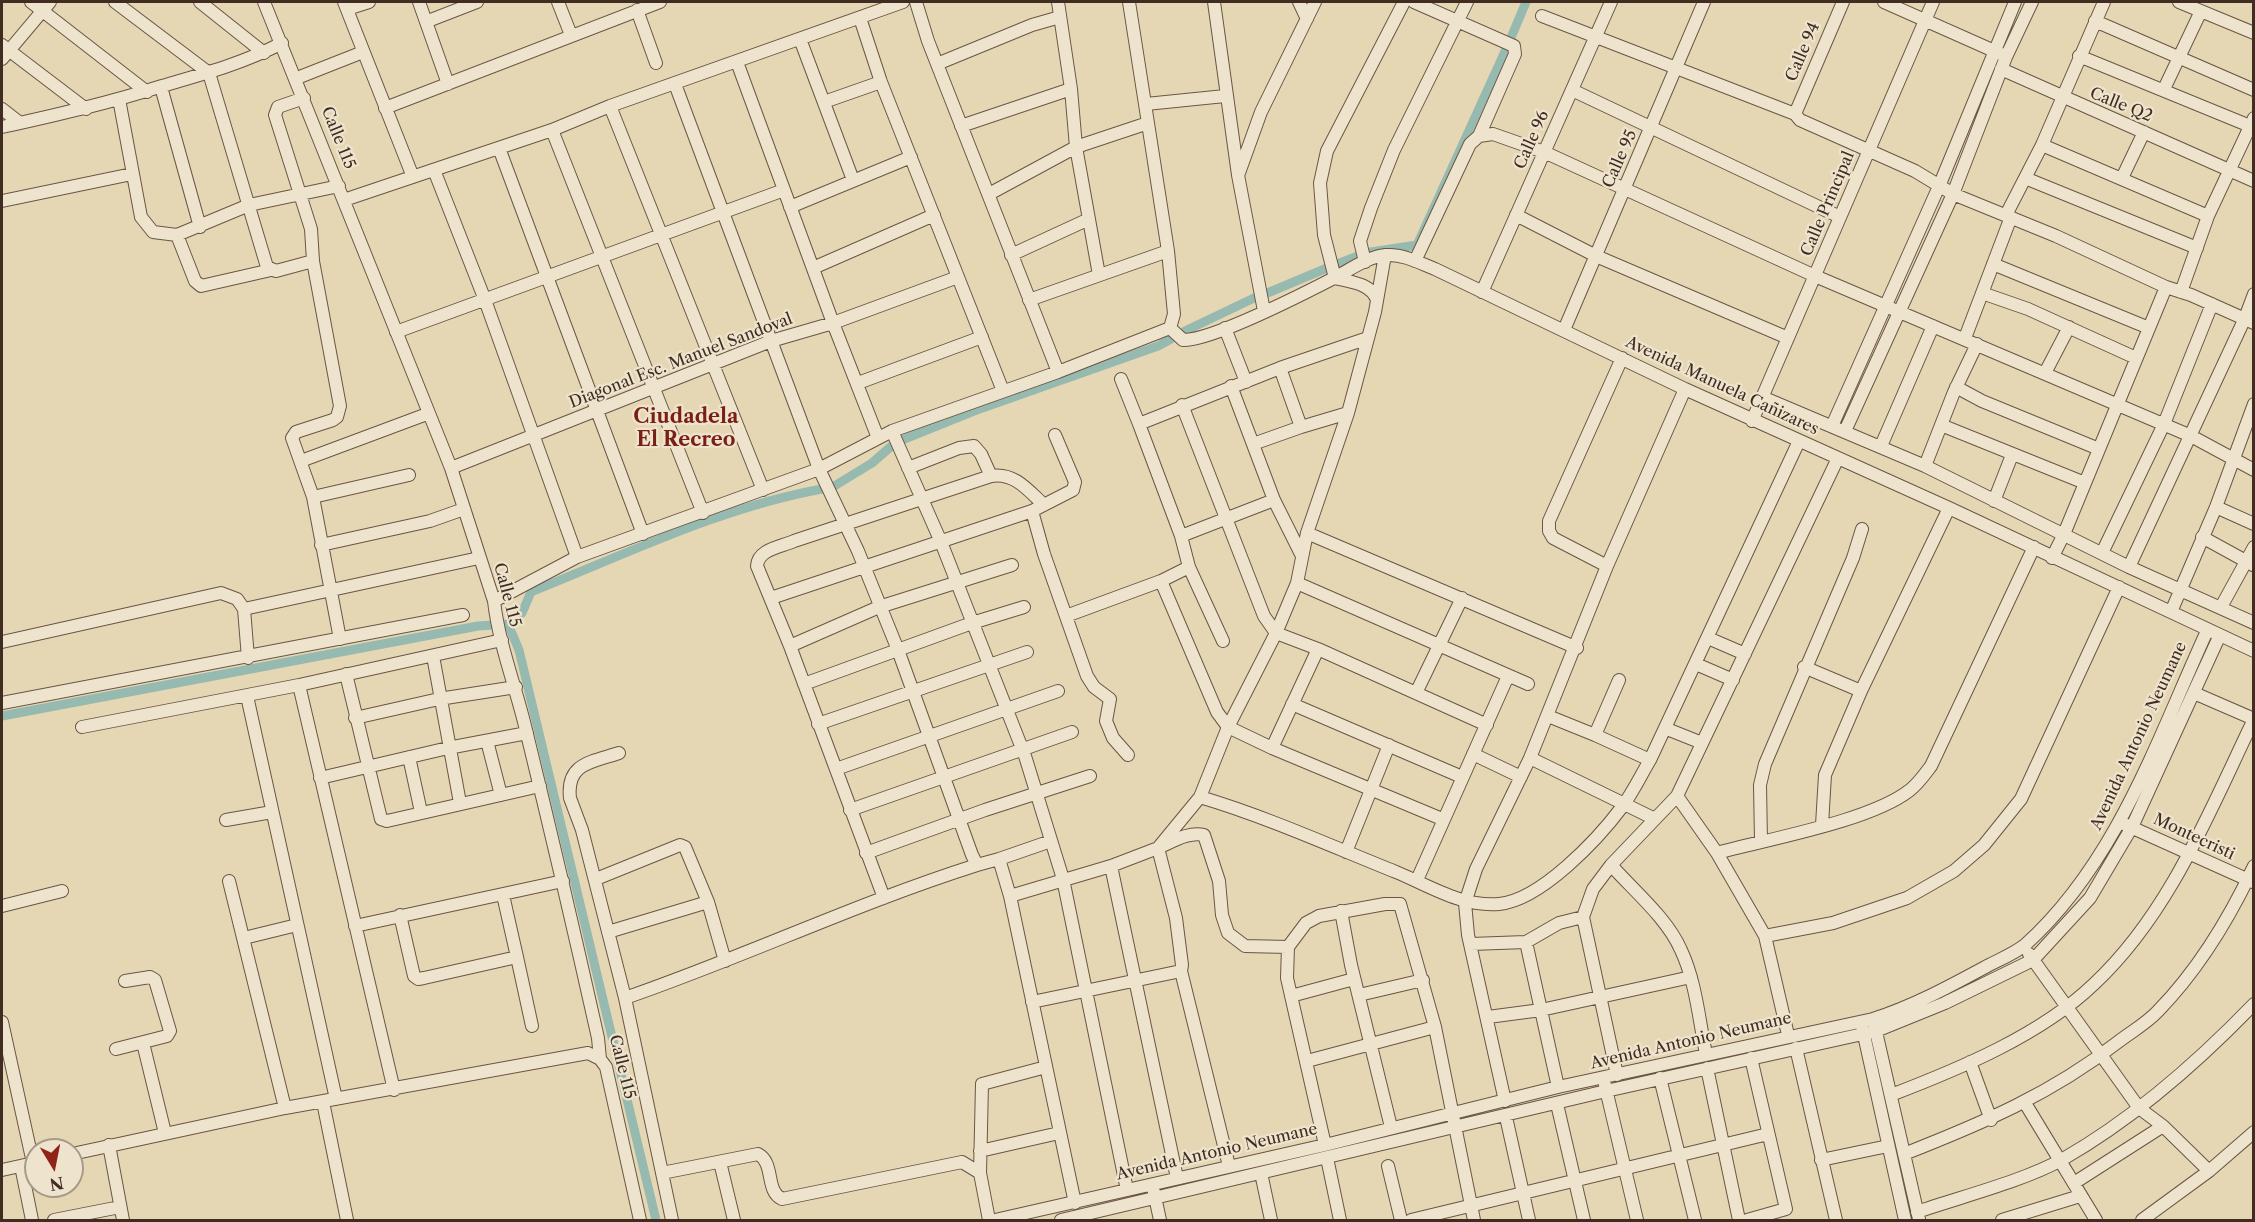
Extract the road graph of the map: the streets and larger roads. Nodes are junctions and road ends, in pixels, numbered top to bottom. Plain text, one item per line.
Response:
1 (31, 2) edge
2 (115, 2) edge
3 (200, 2) edge
4 (264, 2) edge
5 (369, 2) edge
6 (419, 2) edge
7 (477, 2) edge
8 (558, 2) edge
9 (660, 2) edge
10 (903, 2) edge
11 (916, 2) edge
12 (1058, 2) edge
13 (1128, 2) edge
14 (1214, 2) edge
15 (1299, 2) edge
16 (1316, 2) edge
17 (1404, 2) edge
18 (1414, 2) edge
19 (1467, 2) edge
20 (1611, 2) edge
21 (1704, 2) edge
22 (1843, 2) edge
23 (1884, 2) edge
24 (1933, 2) edge
25 (2016, 2) edge
26 (2032, 2) edge
27 (2104, 2) edge
28 (2179, 2) edge
29 (346, 5) edge
30 (46, 6) edge
31 (879, 6) edge
32 (638, 10) junction
33 (2201, 11) junction
34 (1060, 16) junction
35 (1542, 16) dead end
36 (860, 18) junction
37 (1307, 19) junction
38 (1925, 20) junction
39 (428, 21) junction
40 (2095, 21) junction
41 (1458, 22) junction
42 (2253, 33) edge
43 (571, 35) junction
44 (1596, 35) junction
45 (800, 39) junction
46 (282, 44) junction
47 (4, 52) edge
48 (363, 52) junction
49 (264, 53) junction
50 (2001, 54) junction
51 (2079, 56) junction
52 (2177, 57) junction
53 (737, 62) junction
54 (656, 63) dead end
55 (937, 64) junction
56 (1675, 69) junction
57 (2001, 69) junction
58 (209, 73) junction
59 (297, 78) junction
60 (881, 82) junction
61 (448, 84) junction
62 (675, 84) junction
63 (161, 87) junction
64 (1071, 89) junction
65 (2163, 89) junction
66 (1572, 90) junction
67 (2253, 90) edge
68 (147, 92) junction
69 (1225, 96) junction
70 (304, 98) junction
71 (2061, 98) junction
72 (119, 99) junction
73 (824, 102) junction
74 (1146, 104) junction
75 (610, 106) junction
76 (385, 108) junction
77 (2, 109) edge
78 (86, 109) junction
79 (1794, 114) junction
80 (2252, 122) edge
81 (20, 123) junction
82 (1148, 123) junction
83 (2, 126) edge
84 (961, 126) junction
85 (1652, 129) junction
86 (552, 130) junction
87 (2144, 132) junction
88 (1479, 136) junction
89 (2042, 145) junction
90 (1076, 147) junction
91 (499, 148) junction
92 (1869, 150) junction
93 (1544, 152) junction
94 (911, 157) junction
95 (434, 170) junction
96 (2228, 170) junction
97 (132, 174) junction
98 (1238, 176) junction
99 (413, 177) junction
100 (2025, 178) junction
101 (2122, 178) junction
102 (853, 180) junction
103 (2253, 181) edge
104 (1940, 184) junction
105 (339, 186) junction
106 (1625, 188) junction
107 (784, 190) junction
108 (301, 194) junction
109 (989, 194) junction
110 (1953, 194) junction
111 (344, 200) junction
112 (2, 201) edge
113 (249, 205) junction
114 (790, 207) junction
115 (722, 213) junction
116 (934, 215) junction
117 (1516, 215) junction
118 (2008, 216) junction
119 (2208, 216) junction
120 (1840, 217) junction
121 (1089, 219) junction
122 (200, 227) junction
123 (177, 235) junction
124 (661, 236) junction
125 (2196, 248) junction
126 (1168, 251) junction
127 (1011, 255) junction
128 (1385, 255) junction
129 (1596, 256) junction
130 (601, 258) junction
131 (313, 261) junction
132 (1415, 261) junction
133 (1365, 262) junction
134 (1993, 264) junction
135 (813, 268) junction
136 (271, 270) junction
137 (1099, 274) junction
138 (958, 276) junction
139 (1815, 276) junction
140 (547, 278) junction
141 (1335, 278) junction
142 (2166, 287) junction
143 (1482, 292) junction
144 (2181, 292) junction
145 (1982, 293) junction
146 (2253, 294) edge
147 (485, 300) junction
148 (1029, 300) junction
149 (1377, 300) junction
150 (2212, 304) junction
151 (1887, 306) junction
152 (1264, 311) junction
153 (1901, 312) junction
154 (2249, 320) edge
155 (833, 323) junction
156 (1933, 326) junction
157 (2069, 327) junction
158 (1225, 328) junction
159 (2150, 328) junction
160 (1172, 330) junction
161 (1564, 330) junction
162 (396, 332) junction
163 (982, 337) junction
164 (1368, 338) junction
165 (1788, 338) junction
166 (1965, 338) junction
167 (771, 341) junction
168 (1977, 344) junction
169 (1622, 358) junction
170 (2136, 358) junction
171 (711, 364) junction
172 (1281, 368) junction
173 (1058, 372) junction
174 (2045, 373) junction
175 (1121, 379) dead end
176 (1246, 382) junction
177 (858, 383) junction
178 (1232, 386) junction
179 (1956, 387) junction
180 (651, 388) junction
181 (1685, 389) junction
182 (1003, 391) junction
183 (1762, 398) junction
184 (2118, 403) junction
185 (1182, 405) junction
186 (596, 410) junction
187 (2252, 411) edge
188 (1348, 413) junction
189 (428, 414) junction
190 (1752, 421) junction
191 (1139, 424) junction
192 (2164, 424) junction
193 (1941, 425) junction
194 (1832, 426) junction
195 (1301, 427) junction
196 (892, 431) junction
197 (1845, 431) junction
198 (1055, 435) dead end
199 (533, 436) junction
200 (2191, 436) junction
201 (878, 438) junction
202 (1799, 441) junction
203 (1253, 444) junction
204 (1881, 446) junction
205 (2099, 449) junction
206 (2012, 454) junction
207 (1838, 458) junction
208 (2233, 459) junction
209 (301, 461) junction
210 (1925, 466) junction
211 (451, 468) junction
212 (908, 468) junction
213 (819, 469) junction
214 (2253, 470) edge
215 (409, 475) dead end
216 (991, 476) junction
217 (2085, 483) junction
218 (763, 490) junction
219 (313, 497) junction
220 (921, 498) junction
221 (1274, 500) junction
222 (1994, 501) junction
223 (1044, 505) junction
224 (2216, 507) junction
225 (1949, 508) junction
226 (464, 509) junction
227 (1032, 511) junction
228 (703, 513) junction
229 (1227, 520) junction
230 (2253, 524) edge
231 (846, 526) junction
232 (1862, 529) dead end
233 (1307, 533) junction
234 (643, 534) junction
235 (1181, 536) junction
236 (2063, 536) junction
237 (2202, 537) junction
238 (941, 542) junction
239 (321, 545) junction
240 (2034, 547) junction
241 (2253, 547) edge
242 (2102, 553) junction
243 (2053, 554) junction
244 (1302, 556) junction
245 (577, 557) junction
246 (479, 558) junction
247 (2250, 563) edge
248 (1012, 565) dead end
249 (1607, 566) junction
250 (864, 567) junction
251 (1189, 567) junction
252 (2129, 567) junction
253 (955, 581) junction
254 (1161, 581) junction
255 (1297, 583) junction
256 (2119, 587) junction
257 (331, 592) junction
258 (771, 598) junction
259 (1462, 598) junction
260 (2176, 600) junction
261 (494, 601) junction
262 (1024, 607) dead end
263 (2222, 607) junction
264 (879, 608) junction
265 (244, 609) junction
266 (463, 615) dead end
267 (1066, 616) junction
268 (972, 623) junction
269 (2253, 623) edge
270 (2207, 631) junction
271 (1276, 633) junction
272 (501, 637) junction
273 (2219, 637) junction
274 (1708, 638) junction
275 (340, 639) junction
276 (1222, 641) dead end
277 (2, 642) edge
278 (790, 646) junction
279 (1440, 646) junction
280 (1577, 648) junction
281 (1318, 649) junction
282 (898, 650) junction
283 (2253, 651) edge
284 (1028, 652) dead end
285 (1745, 654) junction
286 (433, 656) junction
287 (248, 658) junction
288 (1696, 664) junction
289 (989, 665) junction
290 (1804, 667) junction
291 (345, 674) junction
292 (1508, 676) junction
293 (1619, 680) dead end
294 (1732, 680) junction
295 (804, 684) junction
296 (1528, 684) dead end
297 (300, 685) junction
298 (516, 687) junction
299 (1058, 691) dead end
300 (1861, 691) junction
301 (1416, 693) junction
302 (2194, 693) junction
303 (912, 694) junction
304 (247, 696) junction
305 (439, 699) junction
306 (2, 703) edge
307 (1292, 704) junction
308 (1006, 708) junction
309 (1548, 716) junction
310 (355, 718) junction
311 (2253, 719) edge
312 (818, 724) junction
313 (1487, 725) junction
314 (82, 727) dead end
315 (1228, 727) junction
316 (1667, 729) junction
317 (1072, 732) dead end
318 (527, 733) junction
319 (1595, 735) junction
320 (928, 736) junction
321 (487, 741) junction
322 (1702, 743) junction
323 (1389, 746) junction
324 (448, 748) junction
325 (1272, 748) junction
326 (1023, 750) junction
327 (619, 753) dead end
328 (1473, 754) junction
329 (1128, 755) dead end
330 (409, 757) junction
331 (1530, 758) junction
332 (1650, 760) junction
333 (367, 766) junction
334 (836, 769) junction
335 (943, 776) junction
336 (1090, 776) dead end
337 (1462, 777) junction
338 (1521, 777) junction
339 (320, 778) junction
340 (540, 786) junction
341 (1370, 789) junction
342 (1036, 793) junction
343 (501, 795) junction
344 (1677, 796) junction
345 (1200, 797) junction
346 (460, 803) junction
347 (1623, 805) junction
348 (850, 810) junction
349 (272, 812) junction
350 (421, 812) junction
351 (1442, 819) junction
352 (1655, 819) junction
353 (226, 820) dead end
354 (958, 820) junction
355 (2126, 824) junction
356 (1822, 825) junction
357 (1051, 841) junction
358 (1761, 841) junction
359 (1158, 848) junction
360 (1346, 852) junction
361 (866, 853) junction
362 (1717, 853) junction
363 (2189, 853) junction
364 (999, 859) junction
365 (977, 865) junction
366 (1611, 865) junction
367 (1111, 866) junction
368 (2253, 866) edge
369 (596, 879) junction
370 (1063, 879) junction
371 (1417, 880) junction
372 (229, 881) dead end
373 (564, 881) junction
374 (2250, 881) edge
375 (62, 891) dead end
376 (503, 896) junction
377 (1010, 896) junction
378 (884, 898) junction
379 (708, 902) junction
380 (1465, 903) junction
381 (2, 906) edge
382 (1341, 911) junction
383 (400, 915) junction
384 (1583, 916) junction
385 (297, 925) junction
386 (355, 926) junction
387 (608, 933) junction
388 (1765, 936) junction
389 (244, 938) junction
390 (1526, 942) junction
391 (1471, 944) junction
392 (2024, 946) junction
393 (1288, 947) junction
394 (517, 957) junction
395 (2033, 960) junction
396 (725, 961) junction
397 (1181, 970) junction
398 (1691, 977) junction
399 (1354, 980) junction
400 (1423, 980) junction
401 (125, 981) dead end
402 (1133, 981) junction
403 (1086, 989) junction
404 (1359, 995) junction
405 (1291, 996) junction
406 (1600, 996) junction
407 (625, 998) junction
408 (1032, 1002) junction
409 (2253, 1004) edge
410 (2066, 1007) junction
411 (1541, 1010) junction
412 (1488, 1017) junction
413 (2, 1022) edge
414 (532, 1026) dead end
415 (1868, 1026) junction
416 (1435, 1027) junction
417 (1788, 1035) junction
418 (143, 1043) junction
419 (1371, 1043) junction
420 (1796, 1048) junction
421 (116, 1049) dead end
422 (1706, 1054) junction
423 (2103, 1054) junction
424 (1751, 1058) junction
425 (600, 1059) junction
426 (1307, 1061) junction
427 (1970, 1062) junction
428 (1046, 1068) junction
429 (1707, 1068) junction
430 (1617, 1075) junction
431 (1603, 1077) junction
432 (1660, 1078) junction
433 (1558, 1087) junction
434 (394, 1090) junction
435 (1606, 1091) junction
436 (1891, 1095) junction
437 (330, 1100) junction
438 (1505, 1101) junction
439 (2025, 1102) junction
440 (1557, 1104) junction
441 (285, 1108) junction
442 (2139, 1108) junction
443 (1452, 1113) junction
444 (1506, 1117) junction
445 (1991, 1120) junction
446 (2163, 1126) junction
447 (1391, 1128) junction
448 (1455, 1128) junction
449 (2253, 1132) edge
450 (165, 1133) junction
451 (1059, 1133) junction
452 (1768, 1134) junction
453 (25, 1138) edge
454 (109, 1145) junction
455 (1325, 1145) junction
456 (1722, 1145) junction
457 (1888, 1146) junction
458 (84, 1151) edge
459 (980, 1151) junction
460 (1904, 1154) junction
461 (1680, 1156) junction
462 (1327, 1158) junction
463 (1821, 1160) junction
464 (2061, 1160) junction
465 (720, 1162) junction
466 (24, 1165) edge
467 (1229, 1166) junction
468 (1388, 1166) dead end
469 (2, 1170) edge
470 (1624, 1170) junction
471 (2209, 1171) junction
472 (662, 1173) junction
473 (980, 1173) junction
474 (1261, 1173) junction
475 (1177, 1178) junction
476 (1575, 1182) junction
477 (2074, 1183) junction
478 (1152, 1184) junction
479 (1127, 1190) junction
480 (1522, 1193) junction
481 (2080, 1196) junction
482 (31, 1198) edge
483 (1155, 1198) junction
484 (1076, 1203) junction
485 (120, 1207) junction
486 (1470, 1207) junction
487 (1918, 1216) edge
488 (1066, 1220) edge
489 (1748, 1220) edge
490 (32, 1221) edge
491 (54, 1221) edge
492 (123, 1221) edge
493 (347, 1221) edge
494 (640, 1221) edge
495 (672, 1221) edge
496 (734, 1221) edge
497 (990, 1221) edge
498 (994, 1221) edge
499 (1160, 1221) edge
500 (1271, 1221) edge
501 (1340, 1221) edge
502 (1401, 1221) edge
503 (1411, 1221) edge
504 (1474, 1221) edge
505 (1528, 1221) edge
506 (1584, 1221) edge
507 (1637, 1221) edge
508 (1695, 1221) edge
509 (1739, 1221) edge
510 (1836, 1221) edge
511 (1905, 1221) edge
512 (2002, 1221) edge
513 (2096, 1221) edge
514 (2142, 1221) edge

1 - 30 street
2 - 58 street
3 - 49 street
4 - 46 street, Calle 115
5 - 29 street
6 - 39 street
7 - 39 street
8 - 43 street
9 - 32 street
10 - 31 street
11 - 55 street
12 - 34 street
13 - 74 street
14 - 69 street
15 - 37 street
16 - 37 street
17 - 141 street
18 - 41 street
19 - 41 street
20 - 44 street, Calle 96
21 - 56 street, Calle 95
22 - 79 street, Calle 94
23 - 38 street
24 - 38 street, Calle Principal
25 - 50 street
26 - 50 street
27 - 40 street
28 - 33 street
29 - 48 street
30 - 47 street
30 - 68 street
31 - 36 street
32 - 43 street
32 - 54 street
33 - 42 street
33 - 52 street
34 - 55 street
34 - 64 street
35 - 44 street
36 - 45 street
36 - 60 street
37 - 98 street
38 - 50 street
38 - 92 street, Calle Principal
39 - 61 street
40 - 51 street
40 - 52 street
41 - 88 street
41 - 133 street
43 - 61 street
44 - 56 street
44 - 66 street, Calle 96
45 - 53 street
45 - 73 street
46 - 49 street
46 - 59 street, Calle 115
47 - 78 street
48 - 59 street
48 - 76 street
49 - 58 street
50 - 57 street
50 - 104 street
51 - 65 street
51 - 71 street
52 - 65 street
52 - 67 street
53 - 62 street
53 - 107 street
55 - 84 street
56 - 79 street
56 - 85 street, Calle 95
57 - 71 street, Calle Q2
57 - 110 street
58 - 63 street
58 - 113 street
59 - 70 street, Calle 115
60 - 73 street
60 - 94 street
61 - 76 street
62 - 75 street
62 - 115 street
63 - 68 street
63 - 122 street
64 - 84 street
64 - 90 street
65 - 80 street
66 - 85 street
66 - 93 street, Calle 96
68 - 72 street
69 - 74 street
69 - 98 street
70 - 105 street, Calle 115
70 - 108 street
71 - 87 street, Calle Q2
71 - 89 street
72 - 78 street
72 - 97 street
73 - 102 street
74 - 82 street
75 - 86 street
75 - 124 street
76 - 99 street
77 - 81 street
78 - 81 street
79 - 92 street
80 - 96 street
81 - 83 street
82 - 90 street
82 - 126 street
84 - 109 street
85 - 106 street, Calle 95
85 - 120 street
86 - 91 street
86 - 130 street
87 - 96 street, Calle Q2
87 - 101 street
88 - 93 street
88 - 132 street
89 - 100 street
89 - 101 street
90 - 109 street
90 - 121 street
91 - 95 street
91 - 140 street
92 - 104 street
92 - 120 street, Calle Principal
93 - 106 street
93 - 117 street, Calle 96
94 - 102 street
94 - 116 street
95 - 99 street
95 - 147 street
96 - 103 street, Calle Q2
96 - 119 street
97 - 112 street
97 - 123 street
98 - 152 street
99 - 111 street
100 - 118 street
100 - 125 street
101 - 119 street
102 - 114 street
104 - 110 street
104 - 151 street
105 - 108 street
105 - 111 street, Calle 115
106 - 129 street, Calle 95
106 - 139 street
107 - 114 street
107 - 115 street
108 - 113 street
108 - 131 street
109 - 127 street
110 - 118 street
110 - 153 street
111 - 162 street, Calle 115
113 - 122 street
113 - 136 street
114 - 135 street
115 - 124 street
115 - 167 street
116 - 135 street
116 - 138 street
117 - 129 street
117 - 143 street, Calle 96
118 - 134 street
118 - 142 street
119 - 125 street
120 - 139 street, Calle Principal
121 - 127 street
121 - 137 street
122 - 123 street
123 - 136 street
124 - 130 street
124 - 171 street
125 - 144 street
126 - 137 street
126 - 160 street
127 - 148 street
128 - 132 street, Avenida Manuela Cañizares
128 - 133 street
128 - 149 street
129 - 161 street, Calle 95
129 - 165 street
130 - 140 street
130 - 180 street
131 - 136 street
131 - 209 street
132 - 143 street, Avenida Manuela Cañizares
133 - 141 street
134 - 145 street
134 - 159 street
135 - 155 street
137 - 148 street
138 - 155 street, Diagonal Esc. Manuel Sandoval
138 - 163 street
139 - 151 street
139 - 165 street, Calle Principal
140 - 147 street
140 - 186 street
141 - 149 street
141 - 152 street
142 - 144 street
142 - 159 street
143 - 161 street, Avenida Manuela Cañizares
144 - 150 street
145 - 157 street
145 - 166 street
146 - 154 street
147 - 162 street
147 - 199 street
148 - 173 street
149 - 164 street
150 - 154 street
150 - 192 street
151 - 153 street
151 - 194 street
152 - 158 street
153 - 156 street
153 - 197 street
154 - 200 street
155 - 167 street, Diagonal Esc. Manuel Sandoval
155 - 177 street
156 - 166 street
156 - 204 street
157 - 170 street
157 - 174 street
158 - 160 street
158 - 176 street
159 - 170 street
160 - 173 street
161 - 169 street, Avenida Manuela Cañizares
162 - 189 street, Calle 115
163 - 177 street
163 - 182 street
164 - 172 street
164 - 188 street
165 - 183 street, Calle Principal
166 - 168 street
167 - 171 street, Diagonal Esc. Manuel Sandoval
167 - 213 street
168 - 174 street
168 - 179 street
169 - 181 street, Avenida Manuela Cañizares
169 - 249 street
170 - 184 street
171 - 180 street, Diagonal Esc. Manuel Sandoval
171 - 218 street
172 - 176 street
172 - 195 street
173 - 182 street
174 - 184 street
175 - 191 street
176 - 178 street
177 - 201 street
178 - 185 street
178 - 203 street
179 - 193 street
179 - 205 street
180 - 186 street, Diagonal Esc. Manuel Sandoval
180 - 228 street
181 - 190 street, Avenida Manuela Cañizares
181 - 249 street
182 - 196 street
183 - 190 street, Calle Principal
183 - 194 street
184 - 192 street
184 - 205 street
185 - 191 street
185 - 229 street
186 - 199 street, Diagonal Esc. Manuel Sandoval
186 - 234 street
187 - 208 street
188 - 195 street
188 - 233 street
189 - 209 street
189 - 211 street, Calle 115
190 - 202 street, Avenida Manuela Cañizares
191 - 235 street
192 - 200 street
192 - 242 street
193 - 206 street
193 - 210 street
194 - 197 street
195 - 203 street
196 - 201 street
196 - 212 street
197 - 204 street
198 - 223 street
199 - 211 street, Diagonal Esc. Manuel Sandoval
199 - 245 street
200 - 208 street
200 - 252 street
201 - 213 street
202 - 207 street, Avenida Manuela Cañizares
202 - 274 street
203 - 221 street
204 - 210 street
205 - 217 street
206 - 217 street
206 - 222 street
207 - 225 street, Avenida Manuela Cañizares
207 - 285 street
208 - 214 street
208 - 224 street
209 - 219 street
210 - 222 street
211 - 226 street, Calle 115
212 - 216 street
212 - 220 street
213 - 218 street
213 - 231 street
215 - 219 street
216 - 220 street
216 - 223 street
217 - 236 street
218 - 228 street
219 - 239 street
220 - 231 street
220 - 238 street
221 - 229 street
221 - 244 street
222 - 236 street
223 - 227 street
224 - 230 street
224 - 237 street
225 - 240 street, Avenida Manuela Cañizares
225 - 300 street
226 - 239 street
226 - 246 street, Calle 115
227 - 238 street
227 - 267 street
228 - 234 street
229 - 235 street
229 - 271 street
231 - 250 street
231 - 258 street
232 - 290 street
233 - 244 street
233 - 259 street
234 - 245 street
235 - 251 street
236 - 242 street
236 - 243 street
237 - 247 street
237 - 260 street
238 - 250 street
238 - 253 street
239 - 257 street
240 - 243 street, Avenida Manuela Cañizares
240 - 356 street
241 - 247 street
242 - 252 street
243 - 256 street, Avenida Manuela Cañizares
244 - 255 street
245 - 261 street
246 - 257 street
246 - 261 street, Calle 115
247 - 263 street
248 - 253 street
249 - 280 street
250 - 258 street
250 - 264 street
251 - 254 street
251 - 276 street
252 - 260 street
253 - 264 street
253 - 268 street
254 - 267 street
254 - 315 street
255 - 271 street
255 - 279 street
256 - 260 street, Avenida Manuela Cañizares
256 - 388 street
257 - 265 street
257 - 275 street
258 - 278 street
259 - 279 street
259 - 280 street
260 - 263 street
260 - 270 street, Avenida Manuela Cañizares
261 - 272 street, Calle 115
262 - 268 street
263 - 269 street
264 - 278 street
264 - 282 street
265 - 277 street
265 - 287 street
266 - 275 street
267 - 329 street
268 - 282 street
268 - 289 street
270 - 273 street, Avenida Manuela Cañizares
270 - 355 street, Avenida Antonio Neumane
271 - 281 street
271 - 315 street
272 - 286 street
272 - 298 street, Calle 115
273 - 283 street, Avenida Manuela Cañizares
273 - 302 street, Avenida Antonio Neumane
274 - 285 street
274 - 288 street
275 - 287 street
278 - 295 street
279 - 292 street
279 - 301 street
280 - 309 street
281 - 301 street
281 - 307 street
282 - 295 street
282 - 303 street
284 - 289 street
285 - 294 street
286 - 291 street
286 - 305 street
287 - 306 street
288 - 294 street
288 - 316 street
289 - 303 street
289 - 308 street
290 - 300 street
290 - 358 street
291 - 297 street
291 - 310 street
292 - 296 street
292 - 313 street
293 - 319 street
294 - 322 street
295 - 312 street
297 - 304 street
297 - 339 street
298 - 305 street
298 - 318 street, Calle 115
299 - 308 street
300 - 356 street
301 - 313 street
302 - 311 street
302 - 355 street, Avenida Antonio Neumane
303 - 312 street
303 - 320 street
304 - 314 street
304 - 349 street
305 - 310 street
305 - 324 street
307 - 323 street
307 - 325 street
308 - 320 street
308 - 326 street
309 - 319 street
309 - 331 street
310 - 333 street
311 - 363 street
312 - 334 street
313 - 328 street
315 - 325 street
315 - 345 street
316 - 322 street
316 - 332 street
317 - 326 street
318 - 321 street
318 - 340 street, Calle 115
319 - 332 street
320 - 334 street
320 - 335 street
321 - 324 street
321 - 343 street
322 - 344 street
323 - 337 street
323 - 341 street
324 - 330 street
324 - 346 street
325 - 341 street
326 - 335 street
326 - 342 street
327 - 369 street
328 - 337 street
328 - 338 street
330 - 333 street
330 - 350 street
331 - 338 street
331 - 347 street
332 - 347 street
333 - 339 street
333 - 350 street
334 - 348 street
335 - 348 street
335 - 354 street
336 - 342 street
337 - 351 street
338 - 380 street
339 - 386 street
340 - 343 street
340 - 373 street, Calle 115
341 - 351 street
341 - 360 street
342 - 354 street
342 - 357 street
343 - 346 street
344 - 352 street
344 - 362 street
345 - 359 street
345 - 360 street
346 - 350 street
347 - 352 street
347 - 380 street
348 - 361 street
349 - 353 street
349 - 385 street
351 - 371 street
352 - 366 street
354 - 361 street
354 - 365 street
355 - 363 street, Montecristi
355 - 392 street, Avenida Antonio Neumane
355 - 395 street, Avenida Antonio Neumane
356 - 358 street
357 - 364 street
357 - 370 street
358 - 362 street
359 - 367 street
359 - 393 street
359 - 397 street
360 - 371 street
361 - 378 street
362 - 388 street
363 - 374 street, Montecristi
363 - 410 street
364 - 365 street
364 - 377 street
365 - 378 street
366 - 384 street
366 - 398 street
367 - 370 street
367 - 402 street
368 - 374 street
369 - 379 street
369 - 387 street
370 - 377 street
370 - 403 street
371 - 380 street
372 - 389 street
373 - 376 street
373 - 425 street, Calle 115
374 - 423 street
375 - 381 street
376 - 383 street
376 - 394 street
377 - 408 street
378 - 396 street
379 - 387 street
379 - 396 street
380 - 391 street
382 - 393 street
382 - 399 street
382 - 400 street
383 - 386 street
383 - 394 street
384 - 390 street
384 - 406 street
385 - 389 street
385 - 437 street
386 - 434 street
387 - 407 street
388 - 417 street
389 - 441 street
390 - 391 street
390 - 411 street
391 - 412 street
392 - 395 street
392 - 415 street, Avenida Antonio Neumane
393 - 405 street
394 - 414 street
395 - 410 street
395 - 415 street, Avenida Antonio Neumane
396 - 407 street
397 - 402 street
397 - 467 street
398 - 406 street
398 - 422 street
399 - 404 street
399 - 405 street
400 - 404 street
400 - 416 street
401 - 418 street
402 - 403 street
402 - 475 street
403 - 408 street
403 - 479 street
404 - 419 street
405 - 426 street
406 - 411 street
406 - 430 street
407 - 472 street
408 - 428 street
409 - 442 street
410 - 423 street
410 - 427 street
411 - 412 street
411 - 433 street
412 - 438 street
413 - 453 street
415 - 417 street, Avenida Antonio Neumane
415 - 420 street, Avenida Antonio Neumane
415 - 436 street
415 - 457 street
416 - 419 street
416 - 443 street
417 - 422 street, Avenida Antonio Neumane
418 - 421 street
418 - 450 street
419 - 426 street
419 - 447 street
420 - 424 street, Avenida Antonio Neumane
420 - 463 street
422 - 430 street, Avenida Antonio Neumane
423 - 439 street
423 - 442 street
424 - 429 street, Avenida Antonio Neumane
424 - 452 street
425 - 434 street
425 - 494 street, Calle 115
426 - 455 street
427 - 436 street
427 - 445 street
428 - 451 street
428 - 459 street
429 - 432 street, Avenida Antonio Neumane
429 - 456 street
430 - 431 street, Avenida Antonio Neumane
431 - 433 street, Avenida Antonio Neumane
431 - 435 street
432 - 435 street, Avenida Antonio Neumane
432 - 461 street
433 - 438 street, Avenida Antonio Neumane
434 - 437 street
435 - 440 street, Avenida Antonio Neumane
435 - 470 street
436 - 460 street
437 - 441 street
437 - 493 street
438 - 443 street, Avenida Antonio Neumane
439 - 445 street
439 - 464 street
440 - 444 street, Avenida Antonio Neumane
440 - 476 street
441 - 450 street
442 - 446 street
442 - 464 street
443 - 447 street, Avenida Antonio Neumane
443 - 448 street
444 - 448 street, Avenida Antonio Neumane
444 - 480 street
445 - 460 street
446 - 471 street
446 - 477 street
447 - 455 street, Avenida Antonio Neumane
448 - 462 street, Avenida Antonio Neumane
448 - 486 street
449 - 471 street
450 - 454 street
451 - 459 street
451 - 484 street
452 - 456 street
452 - 489 street
454 - 458 street
454 - 485 street
455 - 467 street, Avenida Antonio Neumane
456 - 461 street
456 - 509 street
457 - 463 street
457 - 511 street
459 - 473 street
460 - 487 street
461 - 470 street
461 - 508 street
462 - 474 street, Avenida Antonio Neumane
462 - 501 street
463 - 510 street
464 - 477 street
464 - 487 street
465 - 472 street
465 - 473 street
465 - 496 street
466 - 469 street
467 - 475 street, Avenida Antonio Neumane
468 - 502 street
470 - 476 street
470 - 507 street
471 - 514 street
472 - 495 street
473 - 497 street
474 - 483 street, Avenida Antonio Neumane
474 - 500 street
475 - 478 street, Avenida Antonio Neumane
476 - 480 street
476 - 506 street
477 - 481 street
478 - 479 street, Avenida Antonio Neumane
478 - 483 street
479 - 484 street, Avenida Antonio Neumane
480 - 486 street
480 - 505 street
481 - 512 street
481 - 513 street
482 - 490 street
483 - 488 street, Avenida Antonio Neumane
483 - 499 street
484 - 498 street, Avenida Antonio Neumane
485 - 491 street
485 - 492 street
486 - 503 street
486 - 504 street

